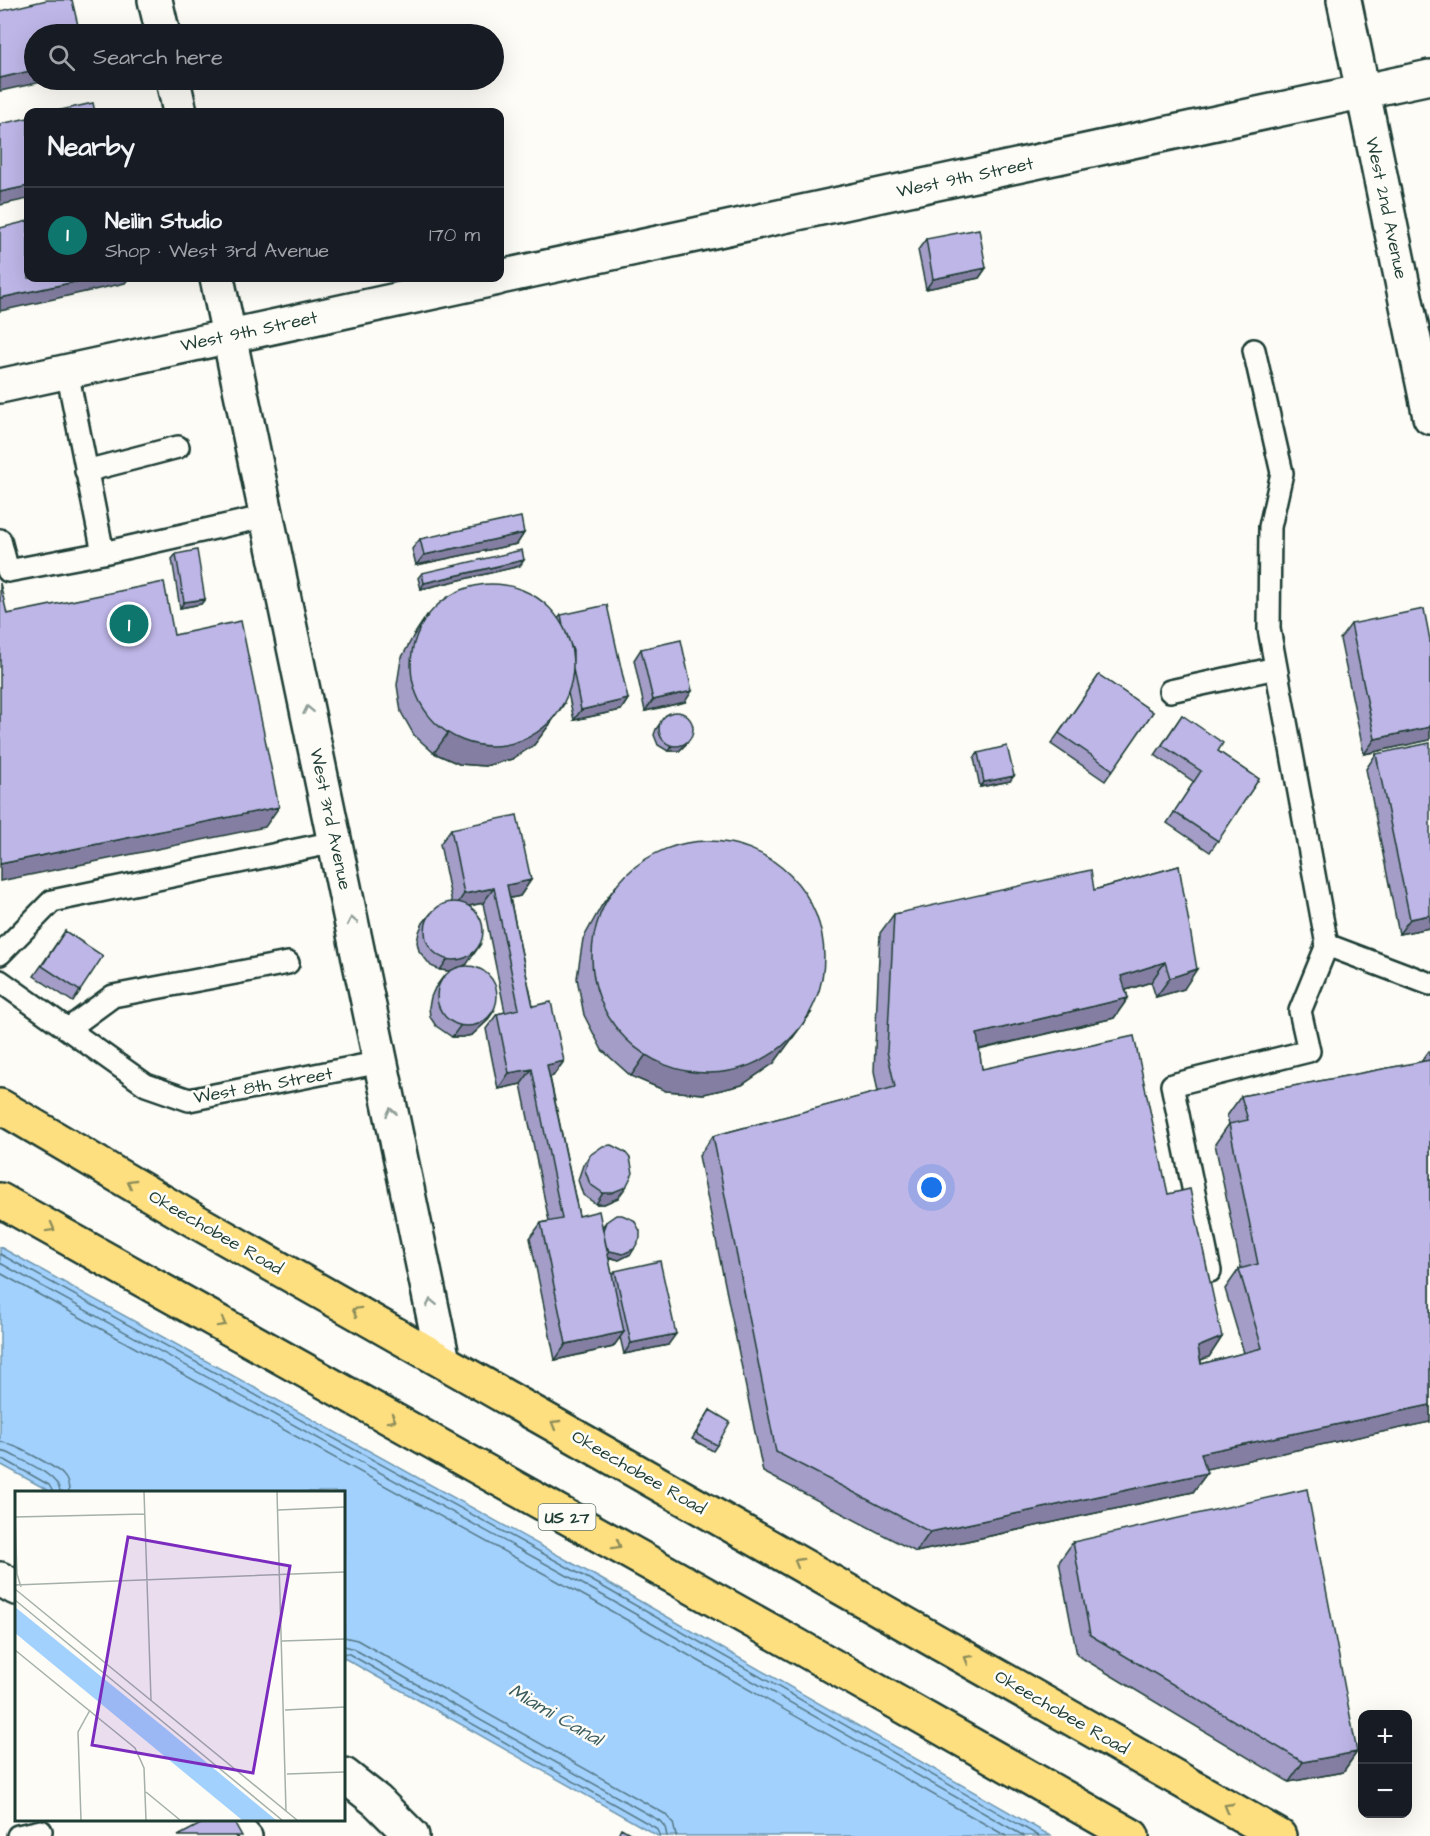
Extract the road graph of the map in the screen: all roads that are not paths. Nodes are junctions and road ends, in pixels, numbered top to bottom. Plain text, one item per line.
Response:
1 (155, 0) edge
2 (1344, 0) edge
3 (161, 24) edge
4 (1430, 77) edge
5 (175, 90) edge
6 (1363, 92) junction
7 (179, 108) edge
8 (504, 276) edge
9 (218, 282) edge
10 (476, 282) edge
11 (230, 335) junction
12 (1254, 350) dead end
13 (67, 371) junction
14 (0, 386) edge
15 (1430, 417) edge
16 (178, 447) dead end
17 (86, 471) junction
18 (268, 516) junction
19 (0, 540) edge
20 (103, 553) junction
21 (1276, 668) junction
22 (1170, 691) dead end
23 (335, 842) junction
24 (1328, 945) junction
25 (0, 954) edge
26 (288, 963) dead end
27 (0, 981) edge
28 (1430, 984) edge
29 (68, 1029) junction
30 (381, 1062) junction
31 (0, 1106) edge
32 (0, 1200) edge
33 (1210, 1271) edge
34 (443, 1360) junction
35 (0, 1579) edge
36 (15, 1587) edge
37 (345, 1776) edge
38 (238, 1821) edge
39 (41, 1831) dead end
40 (18, 1836) edge
41 (251, 1836) edge
42 (412, 1836) edge
43 (1132, 1836) edge
44 (1279, 1836) edge

1 - 3 street
2 - 6 street, West 2nd Avenue
4 - 6 street, West 9th Street
5 - 7 street
6 - 8 street, West 9th Street
6 - 15 street, West 2nd Avenue
9 - 11 street, West 3rd Avenue
10 - 11 street, West 9th Street
11 - 13 street, West 9th Street
11 - 18 street, West 3rd Avenue
12 - 21 lane
13 - 14 street, West 9th Street
13 - 17 lane
16 - 17 lane
17 - 20 lane
18 - 20 lane
23 -> 18 street, West 3rd Avenue
19 - 20 lane
21 - 22 lane
21 - 24 lane
23 - 25 lane
30 -> 23 street, West 3rd Avenue
24 - 28 lane
24 - 33 lane
26 - 29 lane
27 - 29 lane, West 8th Street
29 - 30 lane, West 8th Street
34 -> 30 street, West 3rd Avenue
34 -> 31 highway, Okeechobee Road
32 -> 43 highway, US 27
44 -> 34 highway, Okeechobee Road
35 - 36 street
37 - 42 street
38 - 41 lane
39 - 40 lane

